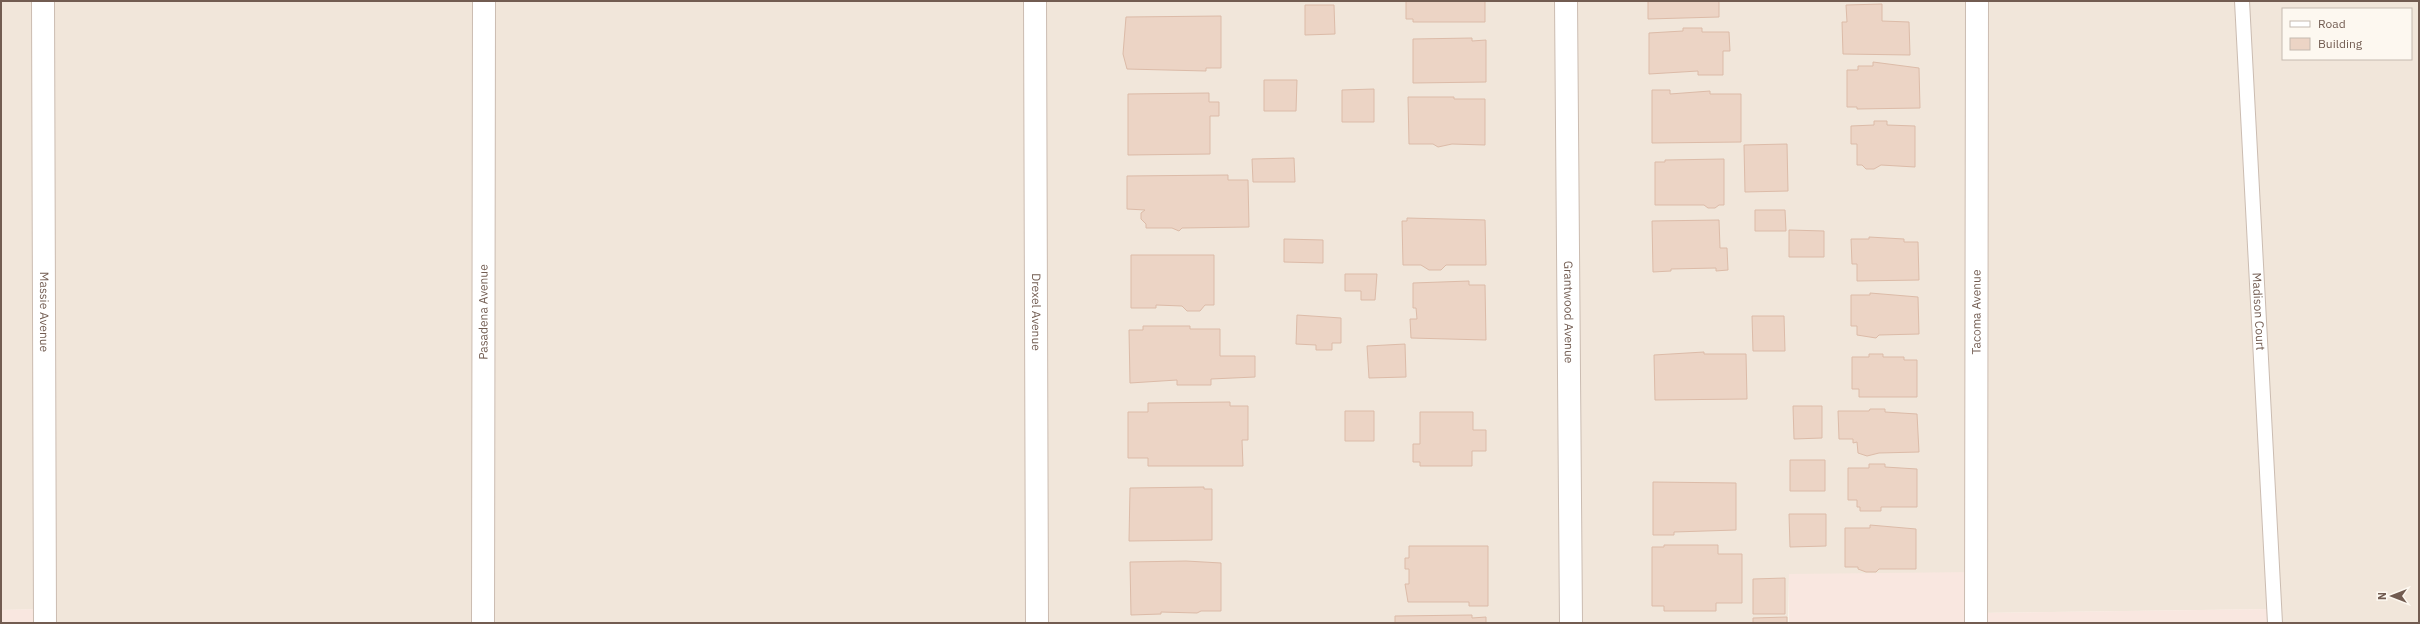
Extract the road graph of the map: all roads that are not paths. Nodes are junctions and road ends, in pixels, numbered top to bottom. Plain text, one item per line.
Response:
1 (43, 1) edge
2 (484, 1) edge
3 (1035, 1) edge
4 (1566, 1) edge
5 (1977, 1) edge
6 (2242, 1) edge
7 (45, 623) edge
8 (483, 623) edge
9 (1036, 623) edge
10 (1571, 623) edge
11 (1976, 623) edge
12 (2275, 623) edge

1 - 7 street, Massie Avenue
2 - 8 street, Pasadena Avenue
3 - 9 street, Drexel Avenue
4 - 10 street, Grantwood Avenue
5 - 11 street, Tacoma Avenue
6 - 12 lane, Madison Court

